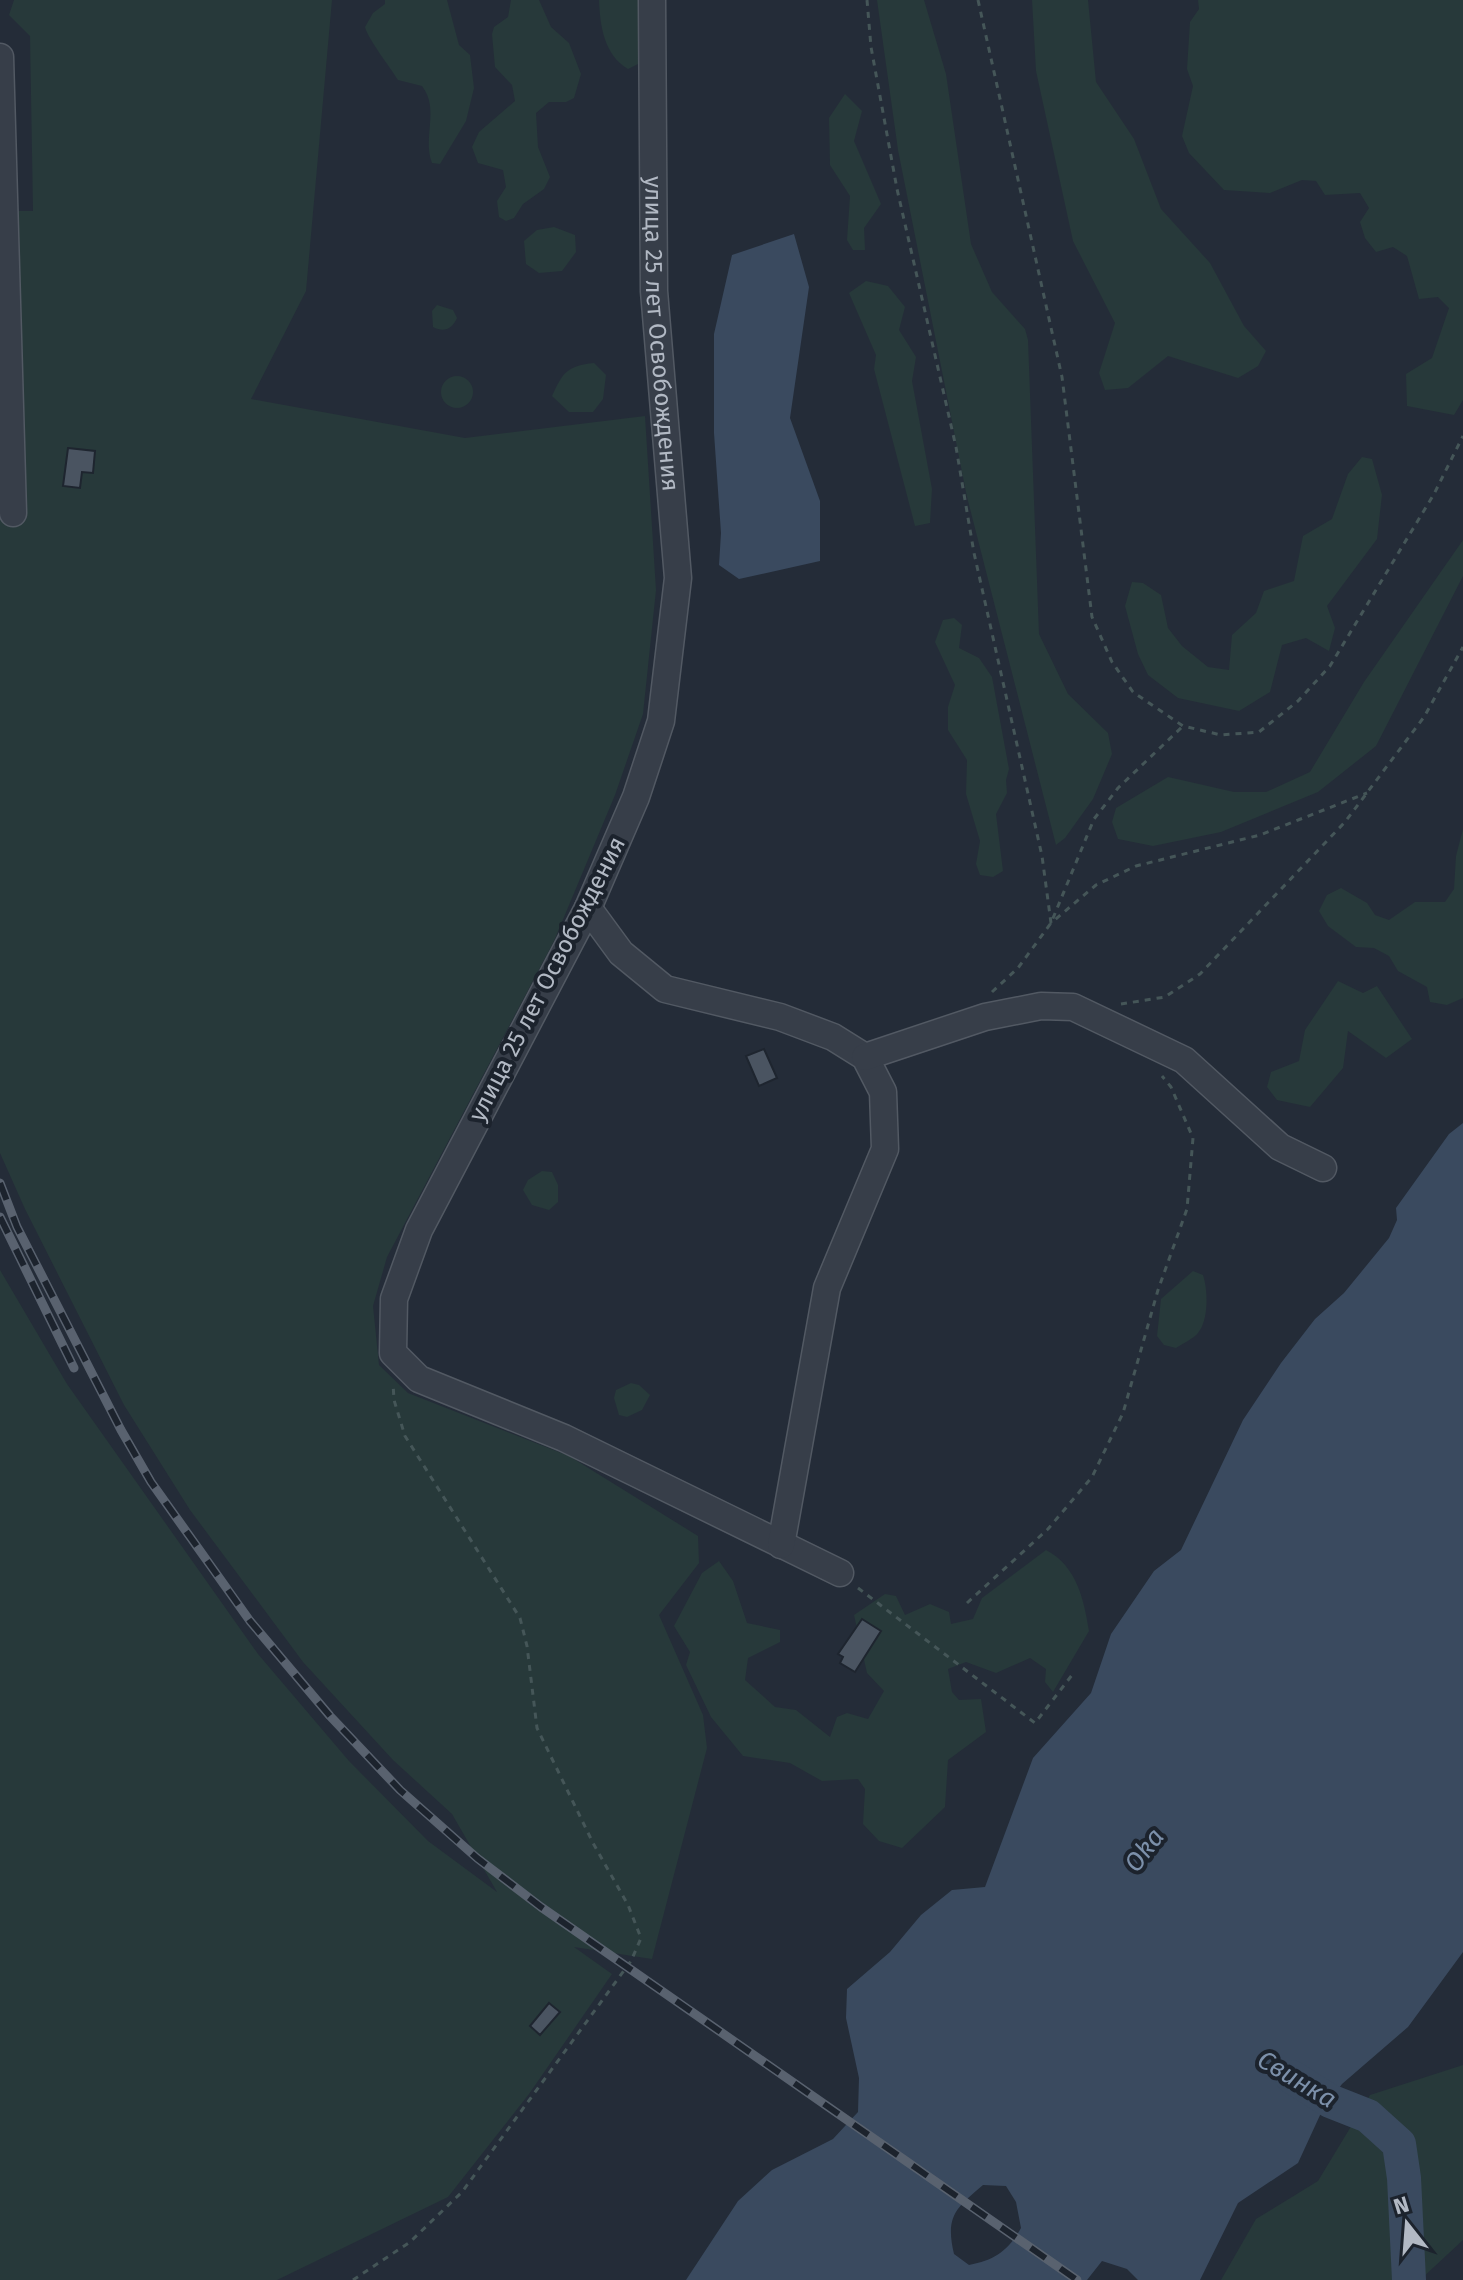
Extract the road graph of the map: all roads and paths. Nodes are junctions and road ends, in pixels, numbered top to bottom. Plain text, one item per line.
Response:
1 (652, 0) edge
2 (867, 0) edge
3 (978, 0) edge
4 (0, 57) edge
5 (1463, 436) edge
6 (13, 513) dead end
7 (1463, 647) edge
8 (1183, 726) junction
9 (1367, 793) junction
10 (588, 908) junction
11 (1051, 923) junction
12 (987, 996) dead end
13 (1111, 1005) dead end
14 (865, 1057) junction
15 (1162, 1076) dead end
16 (1323, 1168) dead end
17 (393, 1353) junction
18 (781, 1545) junction
19 (840, 1573) joint
20 (967, 1603) dead end
21 (1072, 1675) dead end
22 (353, 2280) edge

1 - 10 street, улица 25 лет Освобождения
2 - 11 path
3 - 8 path
4 - 6 street
5 - 8 path
7 - 9 path
8 - 11 path
9 - 11 path
9 - 13 path
10 - 14 street
10 - 17 street, улица 25 лет Освобождения
11 - 12 path
14 - 16 street
14 - 18 street
15 - 20 path
17 - 18 street
17 - 22 path
18 - 19 street
19 - 21 path

